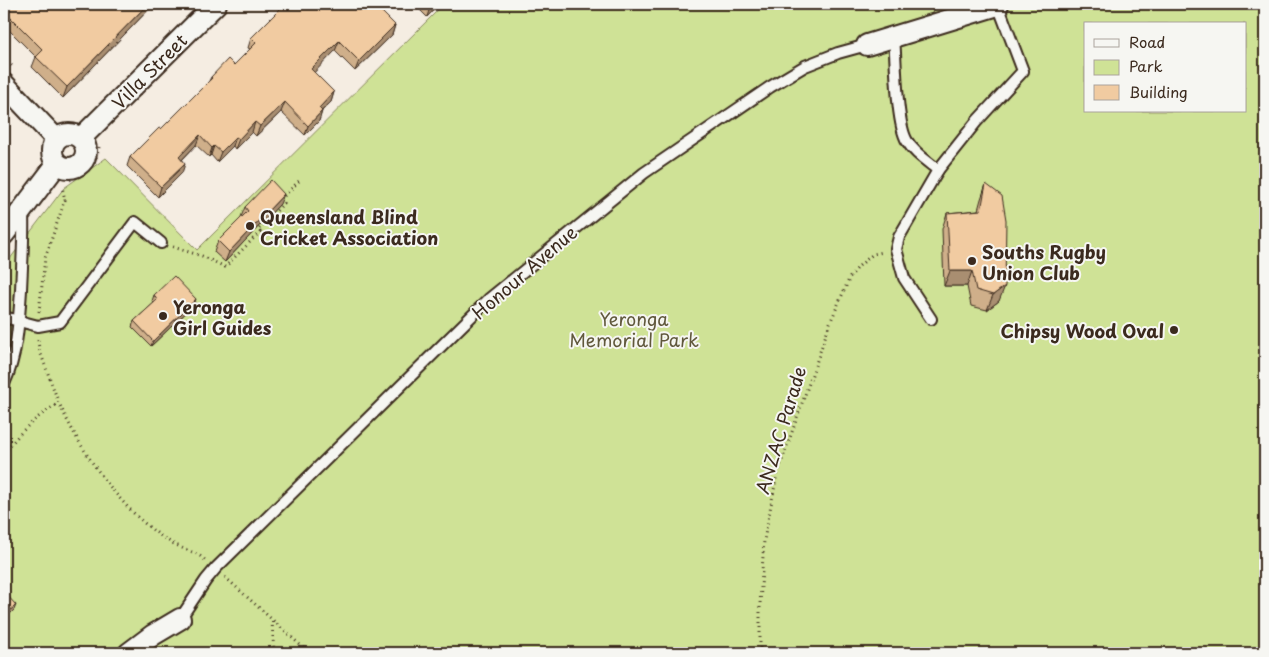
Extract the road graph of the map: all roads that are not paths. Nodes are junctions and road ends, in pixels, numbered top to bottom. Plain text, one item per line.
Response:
1 (216, 4) edge
2 (998, 4) edge
3 (894, 36) junction
4 (867, 45) joint
5 (4, 84) edge
6 (56, 139) junction
7 (91, 140) junction
8 (57, 164) junction
9 (938, 170) junction
10 (23, 209) junction
11 (4, 234) edge
12 (161, 243) road end
13 (4, 317) edge
14 (931, 319) dead end
15 (19, 322) junction
16 (4, 384) edge
17 (180, 619) joint
18 (129, 653) edge

1 - 7 street, Villa Street
2 - 3 street, Honour Avenue
2 - 9 lane
3 - 4 street, Honour Avenue
3 - 9 lane
4 - 17 lane, Honour Avenue
5 - 6 street
6 - 7 street
6 - 8 street
7 - 8 street
8 - 10 street
9 - 14 lane
10 - 11 street
10 - 15 lane
12 - 15 lane
13 - 15 lane
15 - 16 lane
17 - 18 street, Honour Avenue

